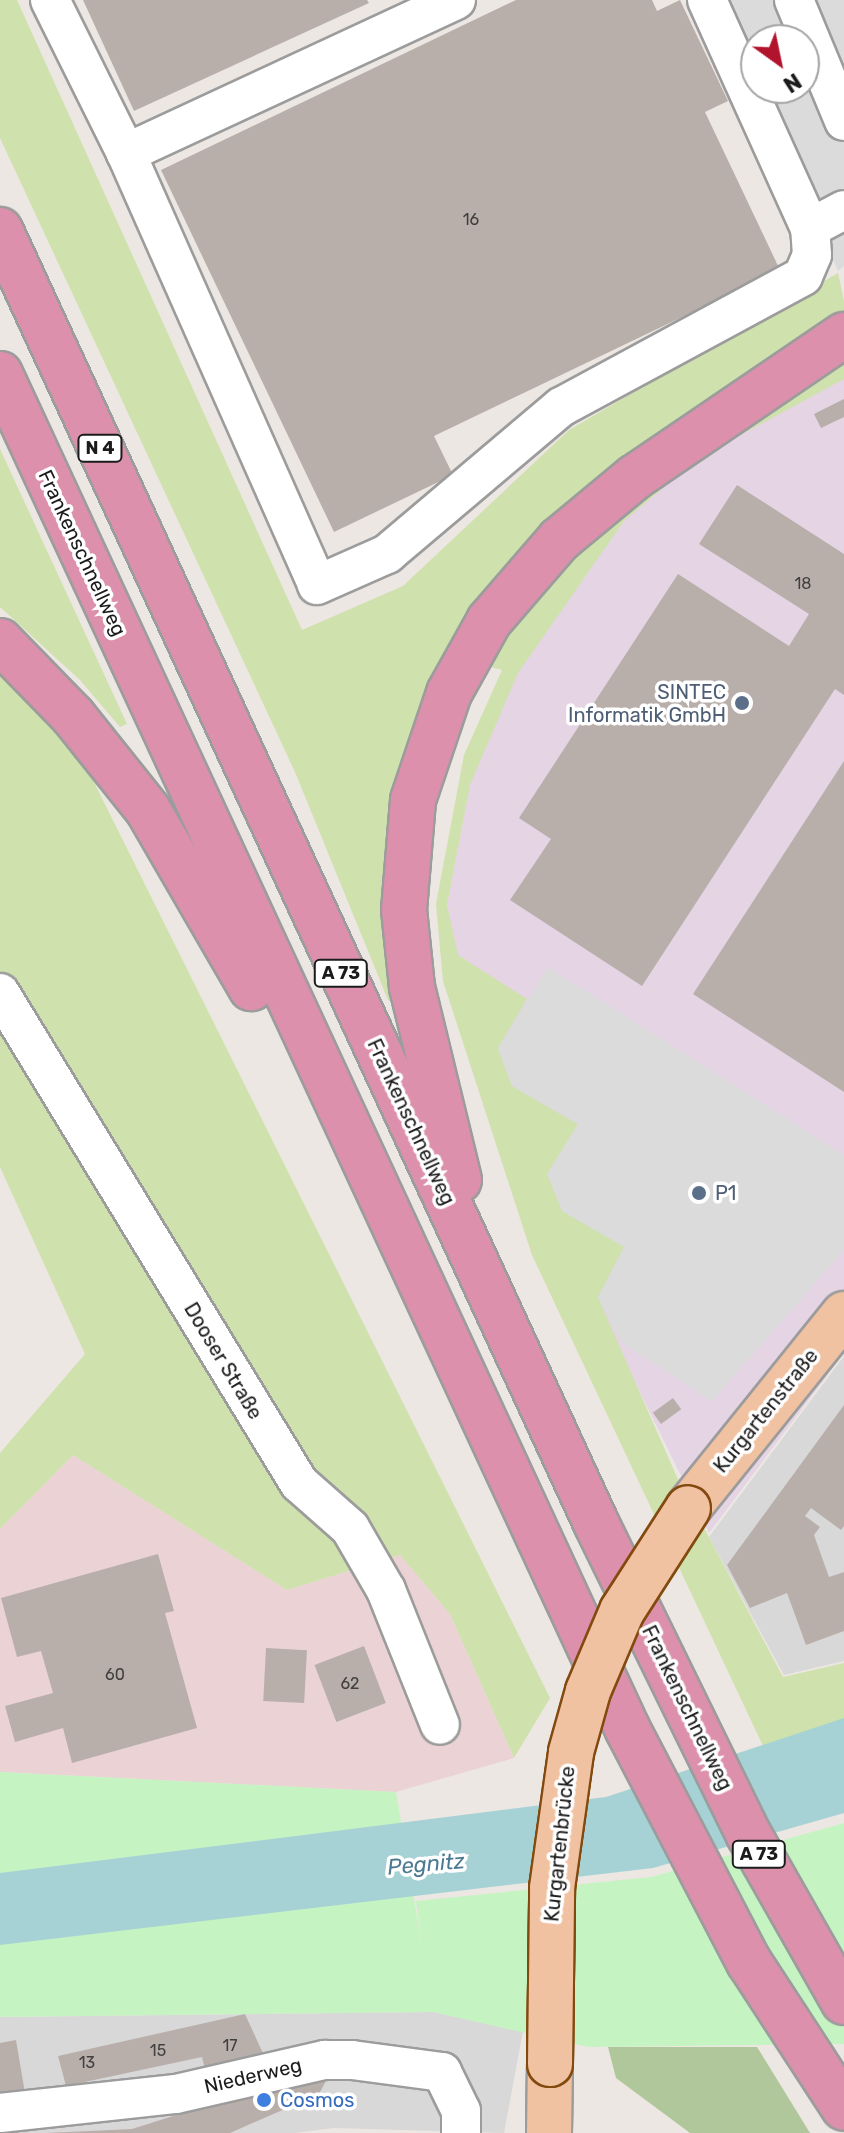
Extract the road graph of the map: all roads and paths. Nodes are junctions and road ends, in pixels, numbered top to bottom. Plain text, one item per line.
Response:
1 (50, 0) edge
2 (456, 0) edge
3 (707, 0) edge
4 (794, 0) edge
5 (400, 11) edge
6 (844, 121) edge
7 (126, 153) junction
8 (844, 210) edge
9 (810, 228) junction
10 (0, 230) edge
11 (841, 338) edge
12 (0, 374) edge
13 (0, 641) edge
14 (200, 666) joint
15 (0, 993) edge
16 (386, 1213) junction
17 (485, 1280) junction
18 (844, 1314) edge
19 (688, 1508) joint
20 (440, 1725) dead end
21 (840, 1996) edge
22 (844, 2108) edge
23 (0, 2113) edge
24 (461, 2133) edge
25 (549, 2133) edge

1 - 7 street
2 - 5 street
3 - 9 street
4 - 6 street
5 - 7 street
7 - 9 street
8 - 9 street
10 - 14 highway, Frankenschnellweg / N 4
11 - 17 highway
12 - 16 highway, Frankenschnellweg / A 73
13 - 16 highway
14 - 17 highway, Frankenschnellweg / A 73
15 - 20 street, Dooser Straße
16 - 22 highway, Frankenschnellweg / A 73
17 - 21 highway, Frankenschnellweg / A 73
18 - 19 main road, Kurgartenstraße
19 - 25 main road, Kurgartenbrücke, bridge
23 - 24 street, Niederweg

